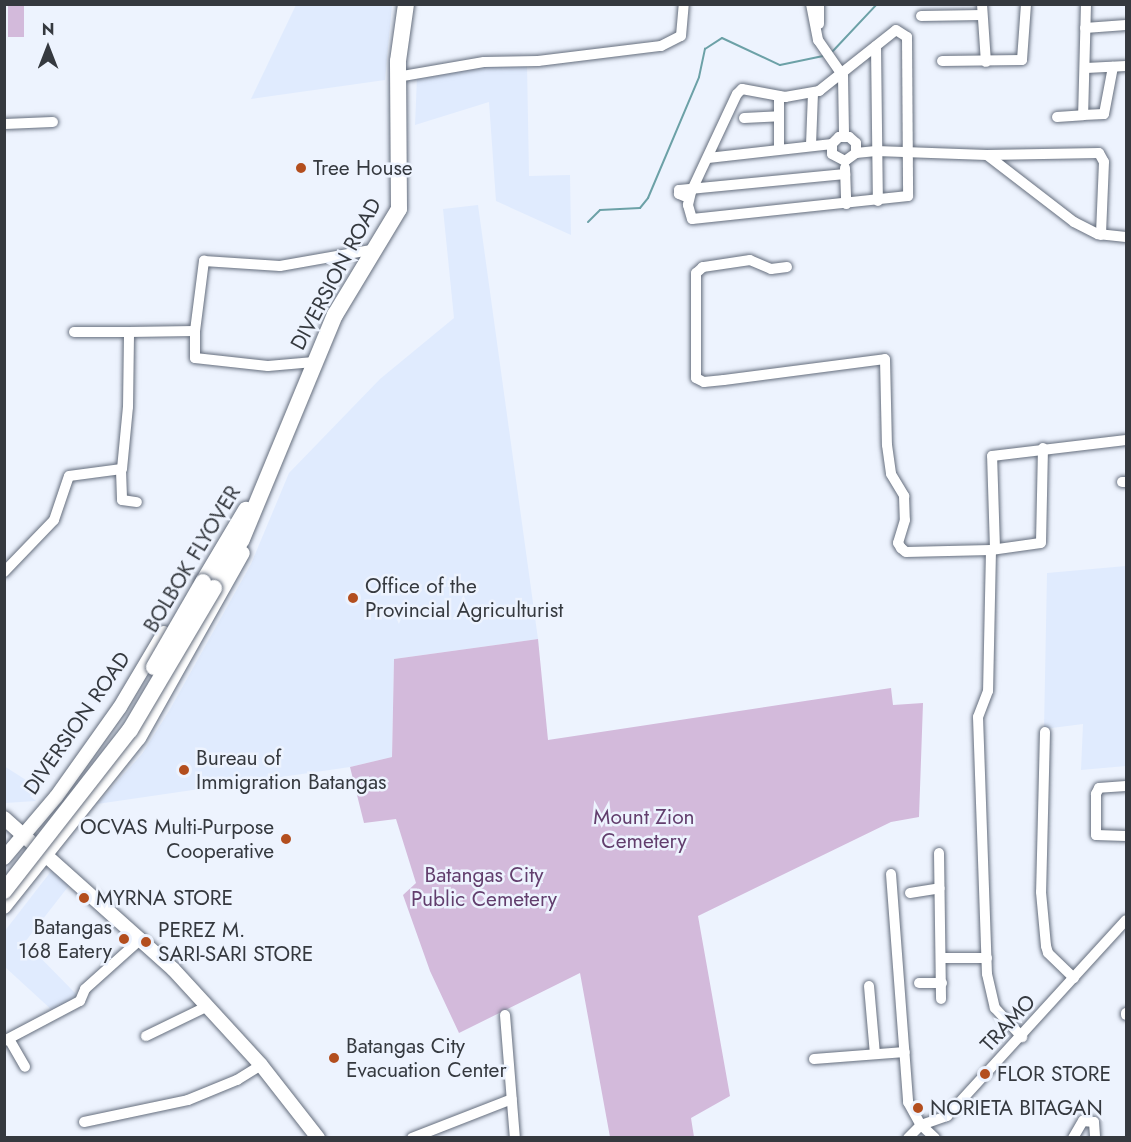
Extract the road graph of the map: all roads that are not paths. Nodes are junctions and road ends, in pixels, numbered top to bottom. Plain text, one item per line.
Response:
1 (406, 4) edge
2 (684, 4) edge
3 (811, 4) edge
4 (819, 4) edge
5 (1026, 4) edge
6 (1086, 4) edge
7 (938, 10) edge
8 (982, 10) edge
9 (921, 16) dead end
10 (1126, 25) edge
11 (1085, 28) junction
12 (818, 40) junction
13 (876, 46) junction
14 (942, 61) dead end
15 (986, 62) junction
16 (1126, 66) edge
17 (1113, 67) junction
18 (1086, 68) junction
19 (843, 76) junction
20 (397, 77) junction
21 (813, 93) junction
22 (779, 96) junction
23 (1083, 115) junction
24 (779, 116) junction
25 (1057, 117) dead end
26 (744, 118) dead end
27 (52, 122) dead end
28 (4, 124) edge
29 (844, 136) junction
30 (832, 144) junction
31 (811, 145) junction
32 (779, 149) junction
33 (876, 151) junction
34 (910, 152) junction
35 (856, 153) junction
36 (987, 155) junction
37 (708, 158) junction
38 (844, 161) junction
39 (845, 174) junction
40 (690, 195) junction
41 (878, 201) junction
42 (846, 204) junction
43 (1101, 235) junction
44 (1126, 237) edge
45 (376, 249) junction
46 (787, 267) dead end
47 (195, 331) junction
48 (74, 332) dead end
49 (129, 332) junction
50 (314, 362) junction
51 (1126, 440) edge
52 (1043, 448) junction
53 (121, 470) junction
54 (263, 485) junction
55 (137, 502) dead end
56 (993, 550) junction
57 (4, 572) edge
58 (208, 585) junction
59 (1046, 732) dead end
60 (1126, 786) edge
61 (4, 818) edge
62 (24, 834) junction
63 (1126, 836) edge
64 (46, 853) junction
65 (939, 853) dead end
66 (4, 858) edge
67 (4, 874) edge
68 (891, 874) dead end
69 (940, 888) junction
70 (4, 891) edge
71 (910, 893) dead end
72 (4, 906) edge
73 (1126, 920) edge
74 (142, 938) junction
75 (941, 958) junction
76 (987, 958) junction
77 (1074, 978) junction
78 (919, 983) dead end
79 (942, 983) junction
80 (869, 986) dead end
81 (941, 999) dead end
82 (208, 1006) junction
83 (505, 1015) dead end
84 (146, 1036) dead end
85 (1022, 1037) junction
86 (7, 1040) edge
87 (905, 1052) junction
88 (875, 1054) junction
89 (814, 1059) dead end
90 (261, 1065) junction
91 (25, 1067) dead end
92 (512, 1099) junction
93 (84, 1122) dead end
94 (921, 1125) junction
95 (318, 1137) edge
96 (412, 1137) edge
97 (515, 1137) edge
98 (908, 1137) edge
99 (935, 1137) edge
100 (1073, 1137) edge
101 (1095, 1137) edge

1 - 20 highway, DIVERSION ROAD
2 - 20 street
3 - 12 street
4 - 12 street
5 - 15 street
6 - 11 street
7 - 8 street
7 - 9 street
8 - 15 street
10 - 11 street
11 - 18 street
12 - 19 street
13 - 19 street
13 - 33 street
13 - 34 street
14 - 15 street
16 - 17 street
17 - 18 street
17 - 23 street
18 - 23 street
19 - 21 street
19 - 29 street
20 - 45 highway, DIVERSION ROAD
21 - 22 street
21 - 31 street
22 - 24 street
22 - 37 street
23 - 25 street
24 - 26 street
24 - 32 street
27 - 28 street
29 - 30 street
29 - 35 street
30 - 31 street
30 - 38 street
31 - 32 street
32 - 37 street
33 - 34 street
33 - 35 street
33 - 41 street
34 - 36 street
34 - 41 street
35 - 38 street
36 - 43 street
36 - 43 street
37 - 40 street
38 - 39 street
39 - 40 street
39 - 42 street
40 - 42 street
41 - 42 street
43 - 44 street
45 - 47 street
45 - 50 highway, DIVERSION ROAD
46 - 56 street
47 - 49 street
47 - 50 street
48 - 49 street
49 - 53 street
50 - 54 highway, DIVERSION ROAD
51 - 52 street
52 - 56 street
52 - 56 street
53 - 55 street
53 - 57 street
54 - 58 highway, BOLBOK FLYOVER
54 - 62 main road, DIVERSION ROAD
54 - 64 main road, DIVERSION ROAD
56 - 76 street
58 - 67 highway, BOLBOK FLYOVER, bridge
58 - 70 highway, BOLBOK FLYOVER, bridge
59 - 77 street
60 - 63 street
61 - 62 main road
62 - 64 main road
62 - 66 main road, DIVERSION ROAD
64 - 72 main road, DIVERSION ROAD
64 - 74 main road
65 - 69 street
68 - 87 street
69 - 71 street
69 - 75 street
73 - 77 street, TRAMO
74 - 82 main road
74 - 86 street
75 - 76 street
75 - 79 street
76 - 85 street
77 - 85 street, TRAMO
78 - 79 street
79 - 81 street
80 - 88 street
82 - 84 street
82 - 90 main road
83 - 92 street
85 - 94 street, TRAMO
86 - 91 street
87 - 88 street
87 - 94 street
88 - 89 street
90 - 93 street
90 - 95 main road
92 - 96 street
92 - 97 street
94 - 98 street, TRAMO
94 - 99 street
100 - 101 street

